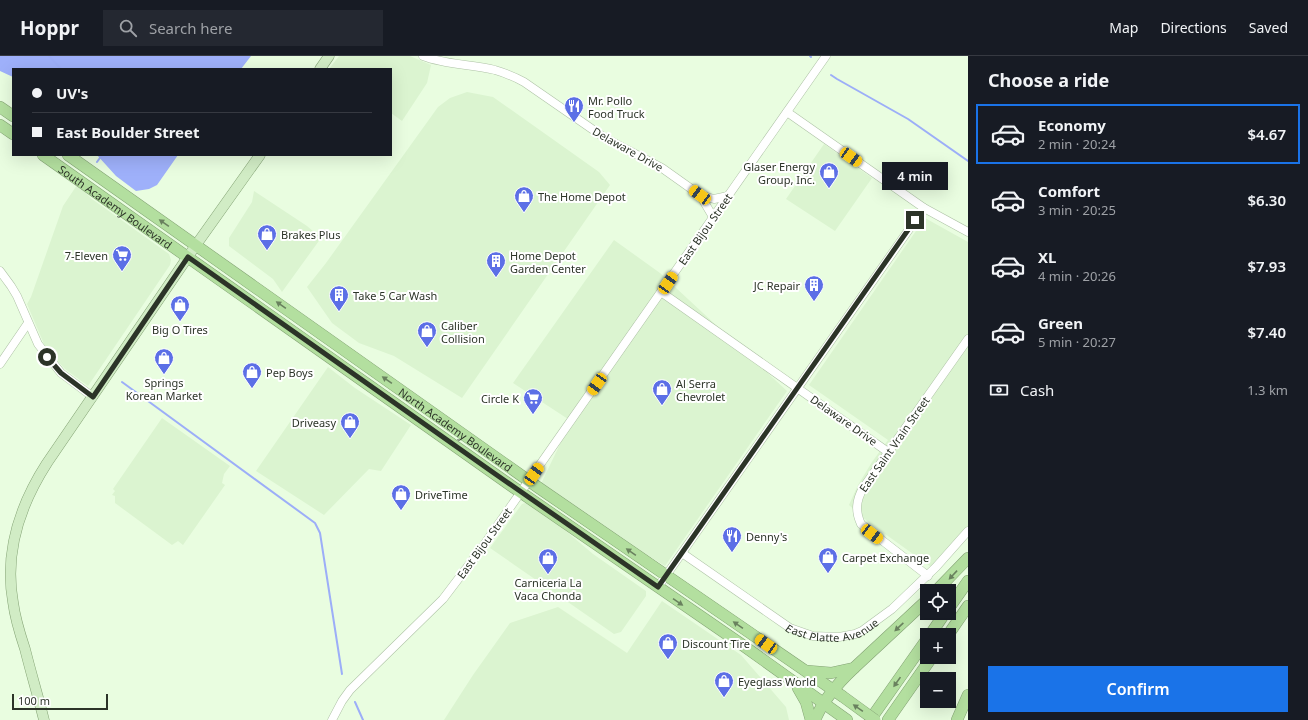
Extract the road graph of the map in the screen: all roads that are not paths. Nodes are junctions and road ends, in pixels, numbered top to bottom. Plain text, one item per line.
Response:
1 (329, 56) edge
2 (423, 56) edge
3 (826, 56) edge
4 (321, 68) edge
5 (0, 107) edge
6 (787, 112) junction
7 (12, 115) edge
8 (0, 125) edge
9 (12, 133) edge
10 (44, 156) edge
11 (69, 156) edge
12 (259, 156) edge
13 (700, 195) junction
14 (728, 196) junction
15 (924, 208) junction
16 (713, 217) junction
17 (968, 232) edge
18 (196, 245) junction
19 (188, 257) junction
20 (0, 271) edge
21 (661, 292) junction
22 (28, 323) junction
23 (968, 339) edge
24 (0, 364) edge
25 (798, 388) junction
26 (93, 397) junction
27 (888, 452) junction
28 (529, 481) junction
29 (521, 492) junction
30 (968, 531) edge
31 (682, 553) junction
32 (968, 558) edge
33 (666, 576) junction
34 (928, 576) junction
35 (968, 581) edge
36 (943, 584) edge
37 (658, 587) junction
38 (956, 598) edge
39 (968, 606) edge
40 (920, 607) edge
41 (953, 628) edge
42 (920, 649) edge
43 (927, 664) edge
44 (854, 668) junction
45 (805, 671) junction
46 (796, 684) junction
47 (837, 693) junction
48 (968, 695) edge
49 (828, 706) junction
50 (44, 720) edge
51 (332, 720) edge
52 (811, 720) edge
53 (815, 720) edge
54 (848, 720) edge
55 (870, 720) edge
56 (875, 720) edge
57 (888, 720) edge
58 (957, 720) edge

1 - 4 main road
2 - 13 street, Delaware Drive
3 - 6 street, East Bijou Street
5 - 7 highway
6 - 14 street, East Bijou Street
6 - 15 street
8 - 9 highway
10 - 19 highway, South Academy Boulevard
18 -> 11 highway, South Academy Boulevard
12 - 18 main road
13 - 14 street, Delaware Drive
13 - 16 street, Delaware Drive
14 - 16 street, East Bijou Street
15 - 17 street
15 - 25 street
16 - 21 street, East Bijou Street
18 - 19 main road
28 -> 18 highway, North Academy Boulevard
19 - 26 main road
19 - 29 highway, North Academy Boulevard
20 - 22 street
21 - 25 street, Delaware Drive
21 - 28 street, East Bijou Street
22 - 24 street
22 - 26 street
23 - 27 street, East Saint Vrain Street
25 - 27 street, Delaware Drive
25 - 31 street
26 - 50 main road
27 - 34 street, East Saint Vrain Street
28 - 29 street, East Bijou Street
33 -> 28 highway, North Academy Boulevard
29 - 37 highway, North Academy Boulevard
29 - 51 street, East Bijou Street
30 - 34 street, East Platte Avenue
31 - 33 street
31 - 34 street, East Platte Avenue
32 -> 36 highway
33 - 37 street
45 -> 33 highway, North Academy Boulevard
35 - 38 highway
37 -> 46 highway, North Academy Boulevard
39 - 41 highway
40 -> 44 highway
42 -> 55 highway
43 - 57 highway
44 - 45 highway
44 - 47 highway
45 - 47 highway, North Academy Boulevard
46 - 49 highway, North Academy Boulevard
46 - 52 highway
47 - 49 highway
56 -> 47 highway, North Academy Boulevard, bridge
48 - 58 highway
49 - 53 highway
49 - 54 highway, North Academy Boulevard

